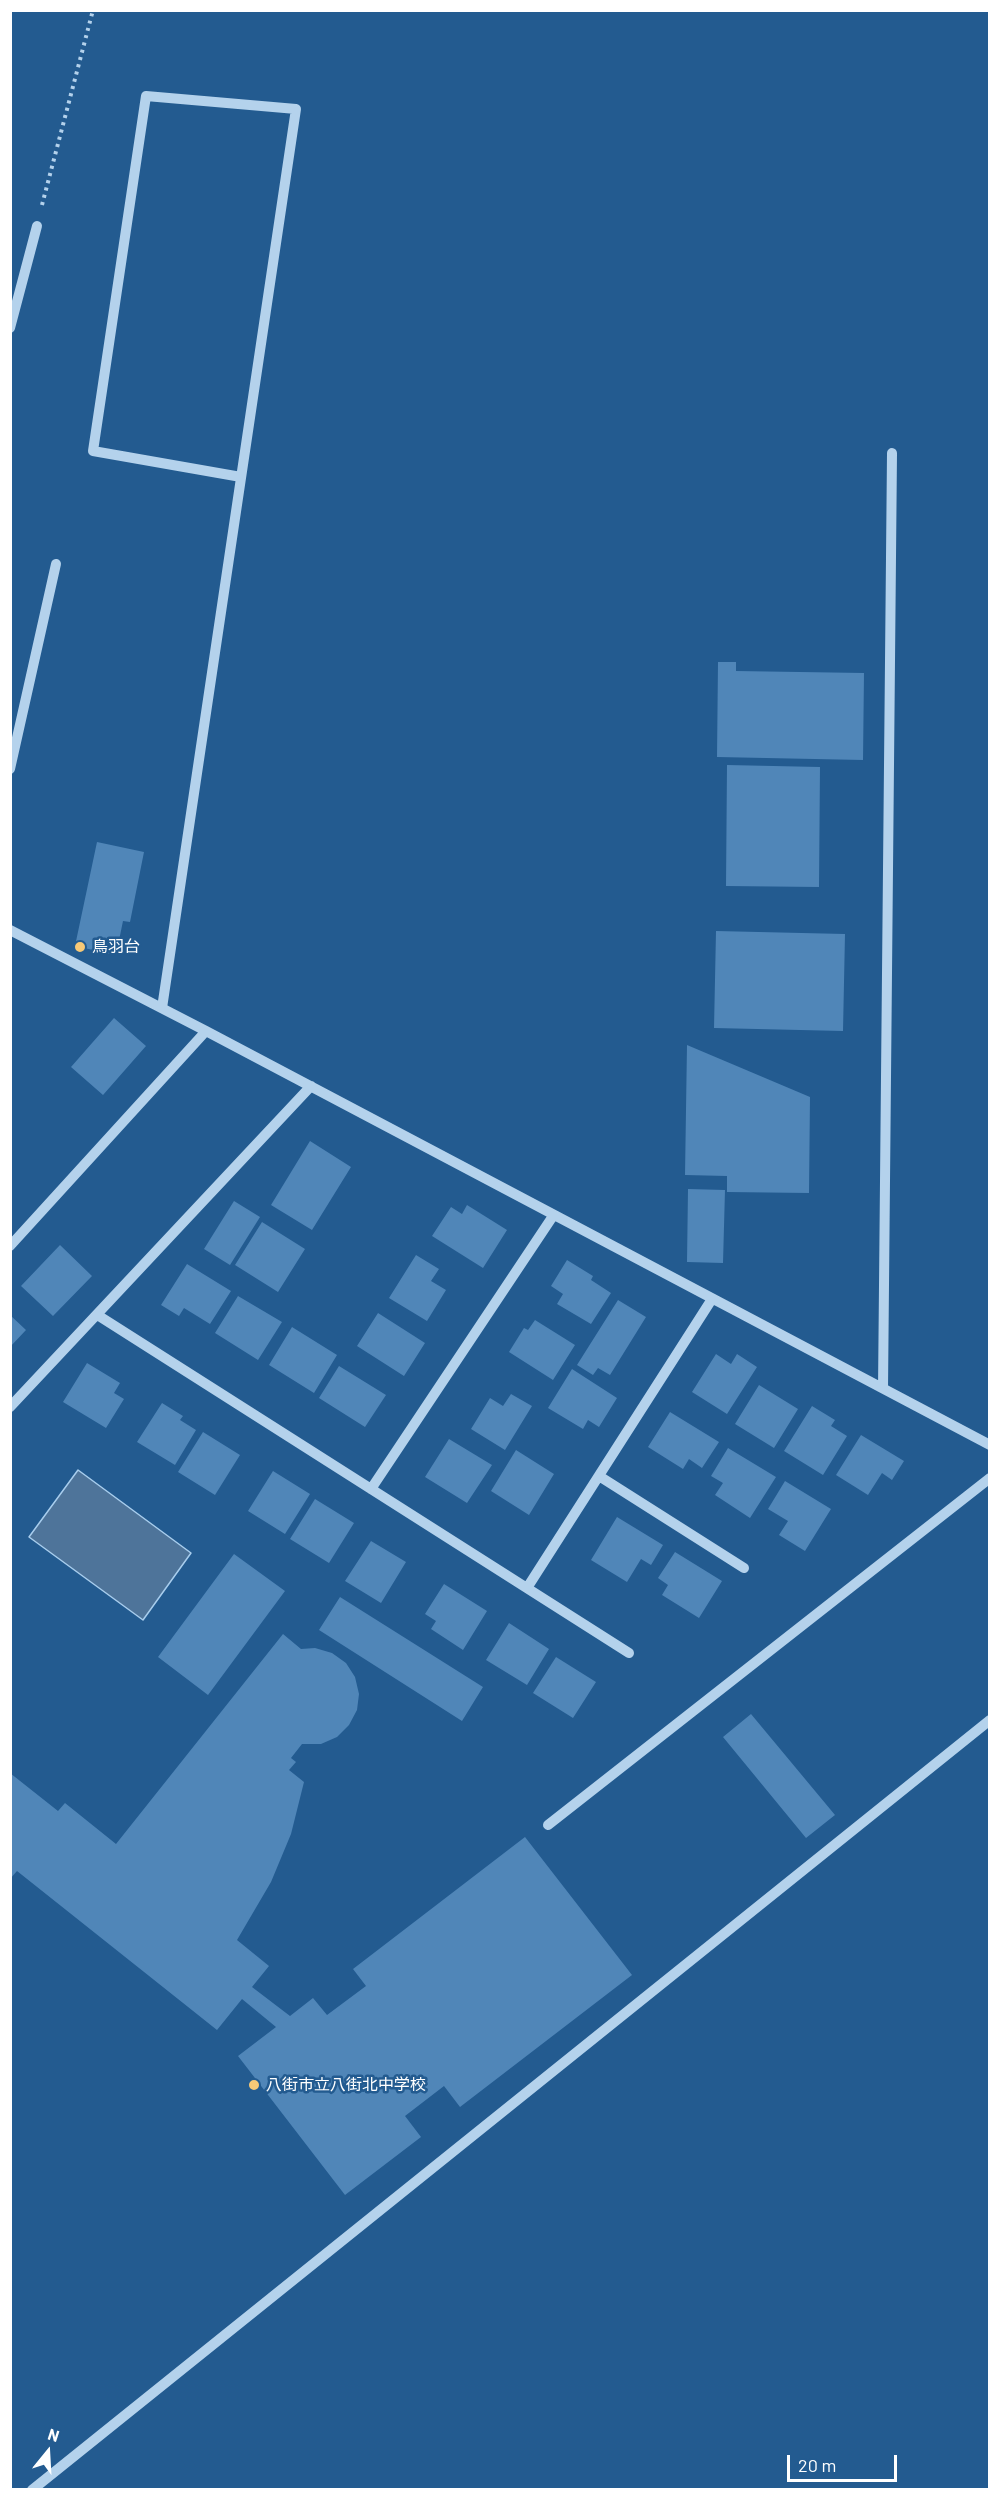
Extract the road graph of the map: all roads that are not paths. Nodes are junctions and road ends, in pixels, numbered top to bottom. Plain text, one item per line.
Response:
1 (37, 226) road end
2 (10, 328) edge
3 (892, 453) dead end
4 (241, 477) junction
5 (56, 564) dead end
6 (10, 769) edge
7 (10, 930) edge
8 (162, 1008) junction
9 (206, 1031) junction
10 (311, 1086) junction
11 (553, 1216) junction
12 (10, 1246) edge
13 (712, 1299) junction
14 (99, 1316) junction
15 (883, 1388) junction
16 (10, 1407) edge
17 (990, 1445) edge
18 (599, 1476) junction
19 (990, 1478) edge
20 (371, 1489) junction
21 (744, 1568) dead end
22 (527, 1588) junction
23 (628, 1653) dead end
24 (990, 1720) edge
25 (548, 1825) dead end
26 (32, 2490) edge

1 - 2 street
3 - 15 street
4 - 4 street
4 - 8 street
5 - 6 street
7 - 8 street
8 - 9 street
9 - 10 street
9 - 12 street
10 - 11 street
10 - 14 street
11 - 13 street
11 - 20 street
13 - 15 street
13 - 18 street
14 - 16 street
14 - 20 street
15 - 17 street
18 - 21 street
18 - 22 street
19 - 25 street
20 - 22 street
22 - 23 street
24 - 26 street

